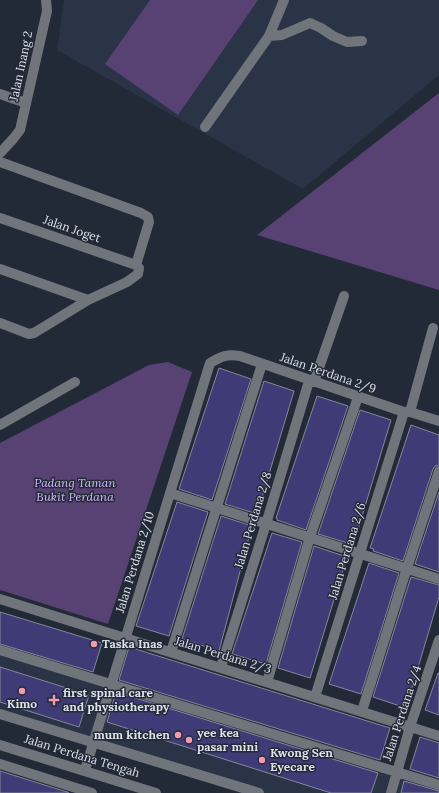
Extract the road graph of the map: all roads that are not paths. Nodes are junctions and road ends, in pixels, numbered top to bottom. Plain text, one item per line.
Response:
1 (46, 0) edge
2 (284, 0) edge
3 (270, 36) junction
4 (362, 41) dead end
5 (0, 94) edge
6 (26, 102) junction
7 (205, 128) dead end
8 (0, 153) edge
9 (0, 162) edge
10 (0, 218) edge
11 (136, 265) junction
12 (0, 269) edge
13 (344, 296) dead end
14 (88, 300) junction
15 (0, 323) edge
16 (433, 328) dead end
17 (210, 362) joint
18 (262, 364) junction
19 (75, 382) dead end
20 (311, 382) junction
21 (358, 397) junction
22 (407, 412) junction
23 (439, 421) edge
24 (0, 425) edge
25 (439, 471) edge
26 (170, 493) junction
27 (217, 508) junction
28 (266, 524) junction
29 (310, 538) junction
30 (359, 553) junction
31 (406, 568) junction
32 (439, 579) edge
33 (0, 598) edge
34 (126, 638) junction
35 (439, 640) edge
36 (0, 650) edge
37 (171, 652) junction
38 (221, 667) junction
39 (267, 682) junction
40 (111, 684) junction
41 (315, 697) junction
42 (362, 712) junction
43 (0, 714) edge
44 (410, 727) junction
45 (439, 736) edge
46 (93, 743) junction
47 (0, 745) edge
48 (0, 764) edge
49 (85, 770) junction
50 (397, 772) junction
51 (439, 785) edge
52 (92, 793) edge
53 (156, 793) edge
54 (259, 793) edge
55 (391, 793) edge

1 - 6 street, Jalan Inang 2
2 - 3 street
3 - 4 street
3 - 7 street
5 - 6 street
6 - 8 street, Jalan Inang 2
9 - 11 street
10 - 11 street, Jalan Joget
11 - 14 street
12 - 14 street
13 - 20 street, Jalan Perdana 2/8
14 - 15 street
16 - 22 street, Jalan Perdana 2/6
17 - 18 street, Jalan Perdana 2/9
17 - 26 street, Jalan Perdana 2/10
18 - 20 street, Jalan Perdana 2/9
18 - 27 street
19 - 24 street
20 - 21 street, Jalan Perdana 2/9
20 - 28 street, Jalan Perdana 2/8
21 - 22 street, Jalan Perdana 2/9
21 - 29 street
22 - 23 street, Jalan Perdana 2/9
22 - 30 street, Jalan Perdana 2/6
25 - 31 street
26 - 27 street
26 - 34 street, Jalan Perdana 2/10
27 - 28 street
27 - 37 street
28 - 29 street
28 - 38 street, Jalan Perdana 2/8
29 - 30 street
29 - 39 street
30 - 31 street
30 - 41 street, Jalan Perdana 2/6
31 - 32 street
31 - 42 street
33 - 34 street, Jalan Perdana 2/3
34 - 37 street, Jalan Perdana 2/3
34 - 40 street, Jalan Perdana 2/10
35 - 44 street, Jalan Perdana 2/4
36 - 40 street
37 - 38 street, Jalan Perdana 2/3
38 - 39 street, Jalan Perdana 2/3
39 - 41 street, Jalan Perdana 2/3
40 - 46 street, Jalan Perdana 2/10
40 - 50 street
41 - 42 street, Jalan Perdana 2/3
42 - 44 street, Jalan Perdana 2/3
43 - 46 street
44 - 45 street, Jalan Perdana 2/3
44 - 50 street, Jalan Perdana 2/4
46 - 49 street, Jalan Perdana 2/10
46 - 54 street
47 - 49 street, Jalan Perdana Tengah
48 - 52 street
49 - 53 street, Jalan Perdana Tengah
50 - 51 street
50 - 55 street, Jalan Perdana 2/4

